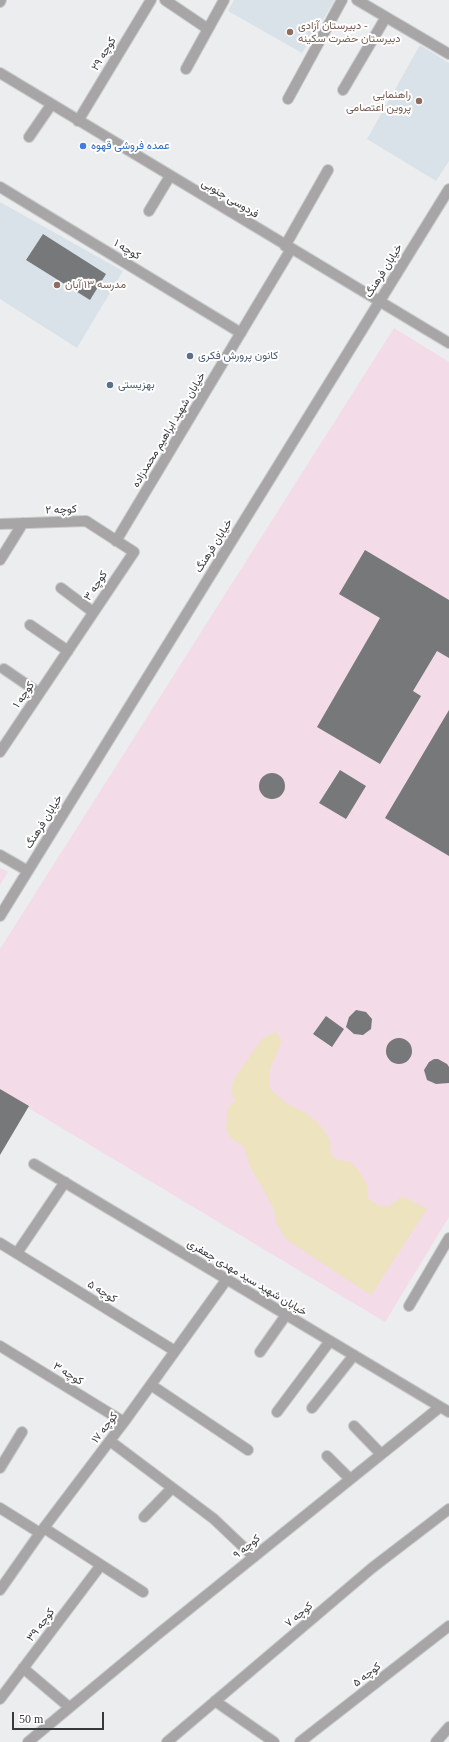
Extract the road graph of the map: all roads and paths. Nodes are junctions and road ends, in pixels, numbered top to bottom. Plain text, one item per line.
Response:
1 (151, 0) edge
2 (164, 0) edge
3 (224, 0) edge
4 (342, 0) edge
5 (357, 0) edge
6 (386, 17) junction
7 (208, 29) junction
8 (449, 54) edge
9 (186, 69) dead end
10 (1, 77) edge
11 (343, 90) dead end
12 (288, 99) dead end
13 (51, 104) junction
14 (78, 121) junction
15 (29, 137) dead end
16 (328, 170) dead end
17 (170, 176) junction
18 (0, 187) edge
19 (449, 189) edge
20 (149, 211) dead end
21 (288, 247) junction
22 (379, 302) junction
23 (241, 334) junction
24 (449, 343) edge
25 (22, 523) junction
26 (0, 524) edge
27 (116, 541) junction
28 (0, 560) edge
29 (61, 588) dead end
30 (93, 612) junction
31 (30, 625) dead end
32 (68, 651) junction
33 (4, 669) dead end
34 (39, 693) junction
35 (0, 752) edge
36 (0, 855) edge
37 (28, 871) junction
38 (0, 916) edge
39 (34, 1164) dead end
40 (65, 1182) junction
41 (449, 1238) edge
42 (0, 1243) edge
43 (17, 1253) junction
44 (227, 1279) junction
45 (409, 1306) dead end
46 (286, 1315) junction
47 (330, 1341) junction
48 (0, 1346) edge
49 (175, 1351) junction
50 (260, 1352) dead end
51 (354, 1355) junction
52 (151, 1385) junction
53 (440, 1407) junction
54 (312, 1408) dead end
55 (277, 1412) dead end
56 (449, 1412) edge
57 (124, 1422) junction
58 (354, 1426) dead end
59 (22, 1432) dead end
60 (110, 1441) junction
61 (248, 1450) dead end
62 (381, 1454) junction
63 (327, 1456) dead end
64 (0, 1468) edge
65 (350, 1479) junction
66 (172, 1488) junction
67 (0, 1508) edge
68 (449, 1509) edge
69 (144, 1516) dead end
70 (42, 1530) junction
71 (254, 1557) junction
72 (101, 1565) junction
73 (0, 1590) edge
74 (143, 1592) dead end
75 (449, 1626) edge
76 (23, 1668) junction
77 (0, 1699) edge
78 (215, 1702) junction
79 (70, 1707) junction
80 (449, 1727) edge
81 (28, 1742) edge
82 (167, 1742) edge
83 (274, 1742) edge
84 (300, 1742) edge
85 (436, 1742) edge

1 - 14 street, کوچه ۲۹
2 - 7 street
3 - 7 street
4 - 12 street
5 - 6 street
6 - 8 street
6 - 11 street
7 - 9 street
10 - 13 street, فردوسی جنوبی
13 - 14 street, فردوسی جنوبی
13 - 15 street
14 - 17 street, فردوسی جنوبی
16 - 21 street, خیابان شهید ابراهیم محمدزاده
17 - 20 street
17 - 21 street, فردوسی جنوبی
18 - 23 street, کوچه ۱
19 - 22 street, خیابان فرهنگ
21 - 22 street, فردوسی جنوبی
21 - 23 street, خیابان شهید ابراهیم محمدزاده
22 - 24 street, فردوسی جنوبی
22 - 37 street, خیابان فرهنگ
23 - 27 street, خیابان شهید ابراهیم محمدزاده
25 - 26 street, کوچه ۲
25 - 27 street, کوچه ۲
25 - 28 street
27 - 30 street, کوچه ۳
29 - 30 street
30 - 32 street, کوچه ۳
31 - 32 street
32 - 34 street, کوچه ۱
33 - 34 street
34 - 35 street, کوچه ۱
36 - 37 street
37 - 38 street, خیابان فرهنگ
39 - 40 street, خیابان شهید سید مهدی جعفری
40 - 43 street
40 - 44 street, خیابان شهید سید مهدی جعفری
41 - 45 street
42 - 43 street
43 - 49 street, کوچه ۵
44 - 46 street, خیابان شهید سید مهدی جعفری
44 - 49 street, کوچه ۱۷
46 - 47 street, خیابان شهید سید مهدی جعفری
46 - 50 street
47 - 51 street, خیابان شهید سید مهدی جعفری
47 - 55 street
48 - 57 street, کوچه ۳
49 - 52 street, کوچه ۱۷
51 - 53 street, خیابان شهید سید مهدی جعفری
51 - 54 street
52 - 57 street, کوچه ۱۷
52 - 61 street
53 - 56 street, خیابان شهید سید مهدی جعفری
53 - 62 street, کوچه ۹
57 - 60 street, کوچه ۱۷
58 - 62 street
59 - 64 street
60 - 66 street
60 - 70 street, کوچه ۱۷
62 - 65 street, کوچه ۹
63 - 65 street
65 - 71 street, کوچه ۹
66 - 69 street
66 - 71 street
67 - 70 street
68 - 78 street, کوچه ۷
70 - 72 street
70 - 73 street, کوچه ۱۷
71 - 79 street, کوچه ۹
72 - 74 street
72 - 76 street, کوچه ۳۹
75 - 84 street, کوچه ۵
76 - 77 street, کوچه ۳۹
76 - 79 street
78 - 82 street, کوچه ۷
78 - 83 street
79 - 81 street, کوچه ۹
80 - 85 street

